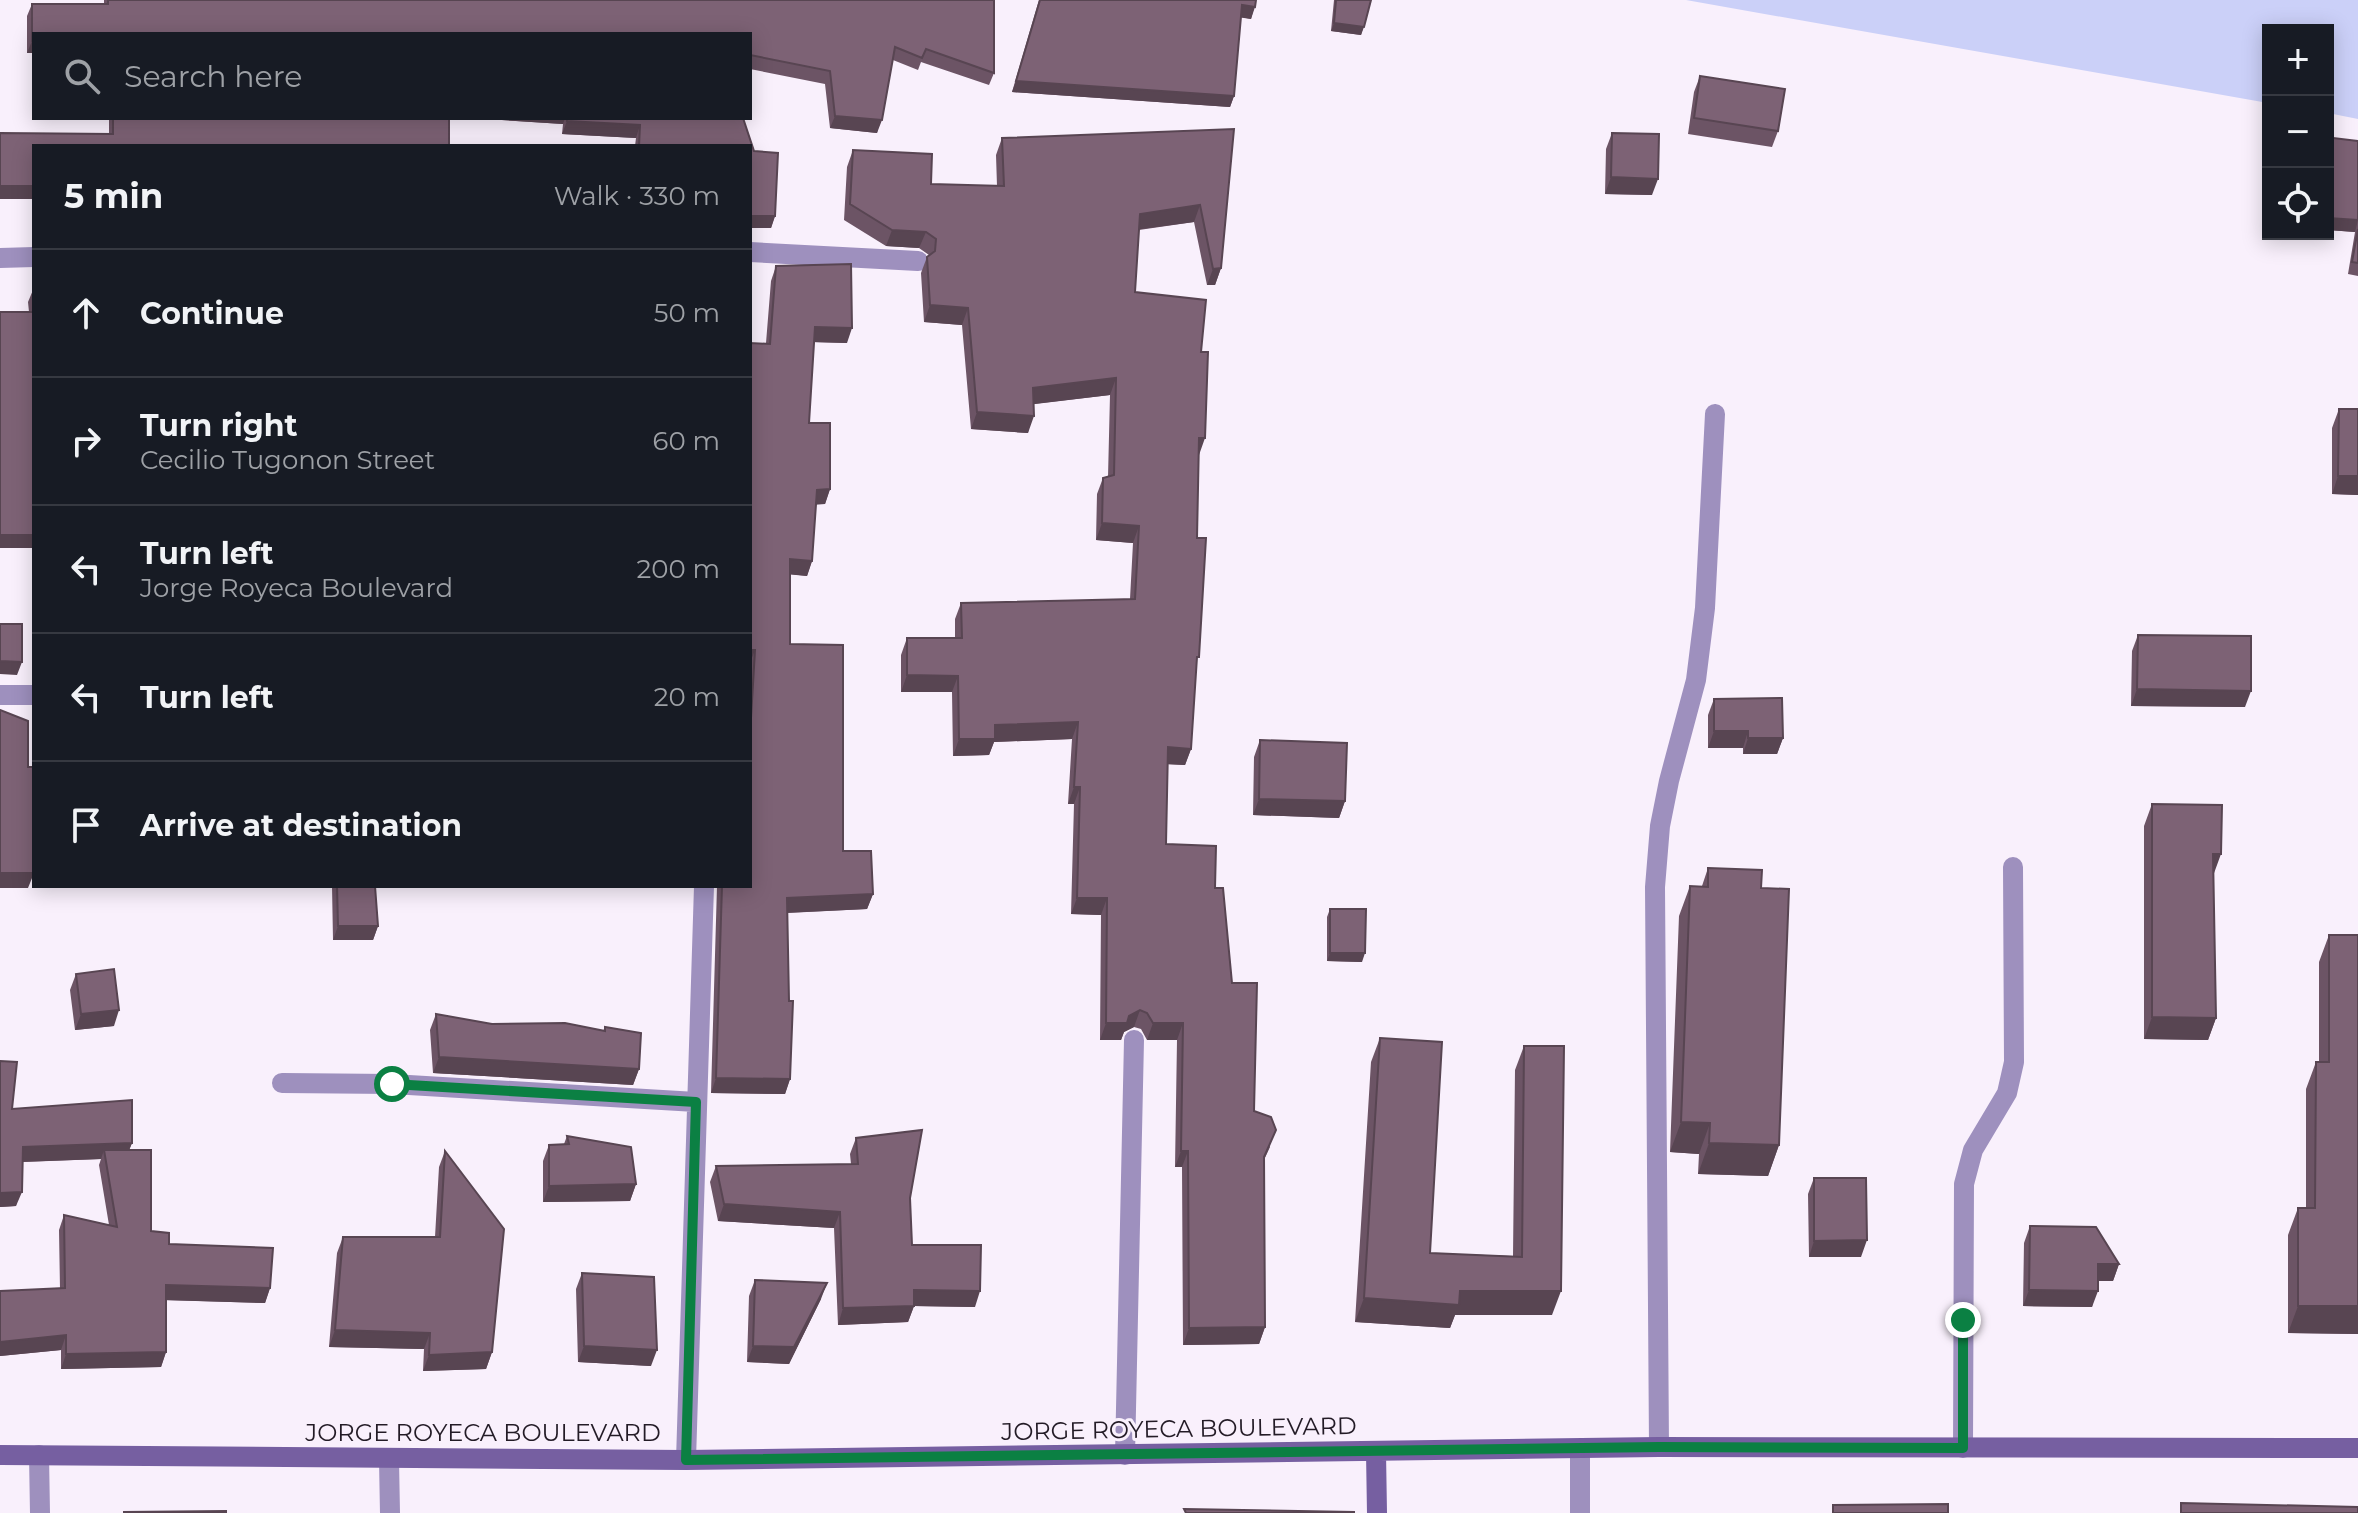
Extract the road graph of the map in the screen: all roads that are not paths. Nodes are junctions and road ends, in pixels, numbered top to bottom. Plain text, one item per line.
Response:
1 (752, 252) edge
2 (32, 257) edge
3 (0, 258) edge
4 (918, 261) dead end
5 (1715, 414) dead end
6 (0, 695) edge
7 (32, 695) edge
8 (2013, 867) dead end
9 (704, 888) edge
10 (1134, 1040) dead end
11 (282, 1083) dead end
12 (696, 1102) junction
13 (1659, 1447) junction
14 (1963, 1448) junction
15 (2358, 1448) edge
16 (1580, 1450) junction
17 (1376, 1452) junction
18 (0, 1455) edge
19 (39, 1455) junction
20 (1125, 1455) junction
21 (389, 1460) junction
22 (686, 1460) junction
23 (40, 1513) edge
24 (390, 1513) edge
25 (1377, 1513) edge
26 (1580, 1513) edge

1 - 4 street
2 - 3 street
5 - 13 street
6 - 7 street
8 - 14 street
9 - 12 street
10 - 20 street
11 - 12 street
12 - 22 street
13 - 14 street, JORGE ROYECA BOULEVARD
13 - 16 street, JORGE ROYECA BOULEVARD
14 - 15 street, JORGE ROYECA BOULEVARD
16 - 17 street, JORGE ROYECA BOULEVARD
16 - 26 street
17 - 20 street, JORGE ROYECA BOULEVARD
17 - 25 street
18 - 19 street, JORGE ROYECA BOULEVARD
19 - 21 street, JORGE ROYECA BOULEVARD
19 - 23 street
20 - 22 street, JORGE ROYECA BOULEVARD
21 - 22 street, JORGE ROYECA BOULEVARD
21 - 24 street

